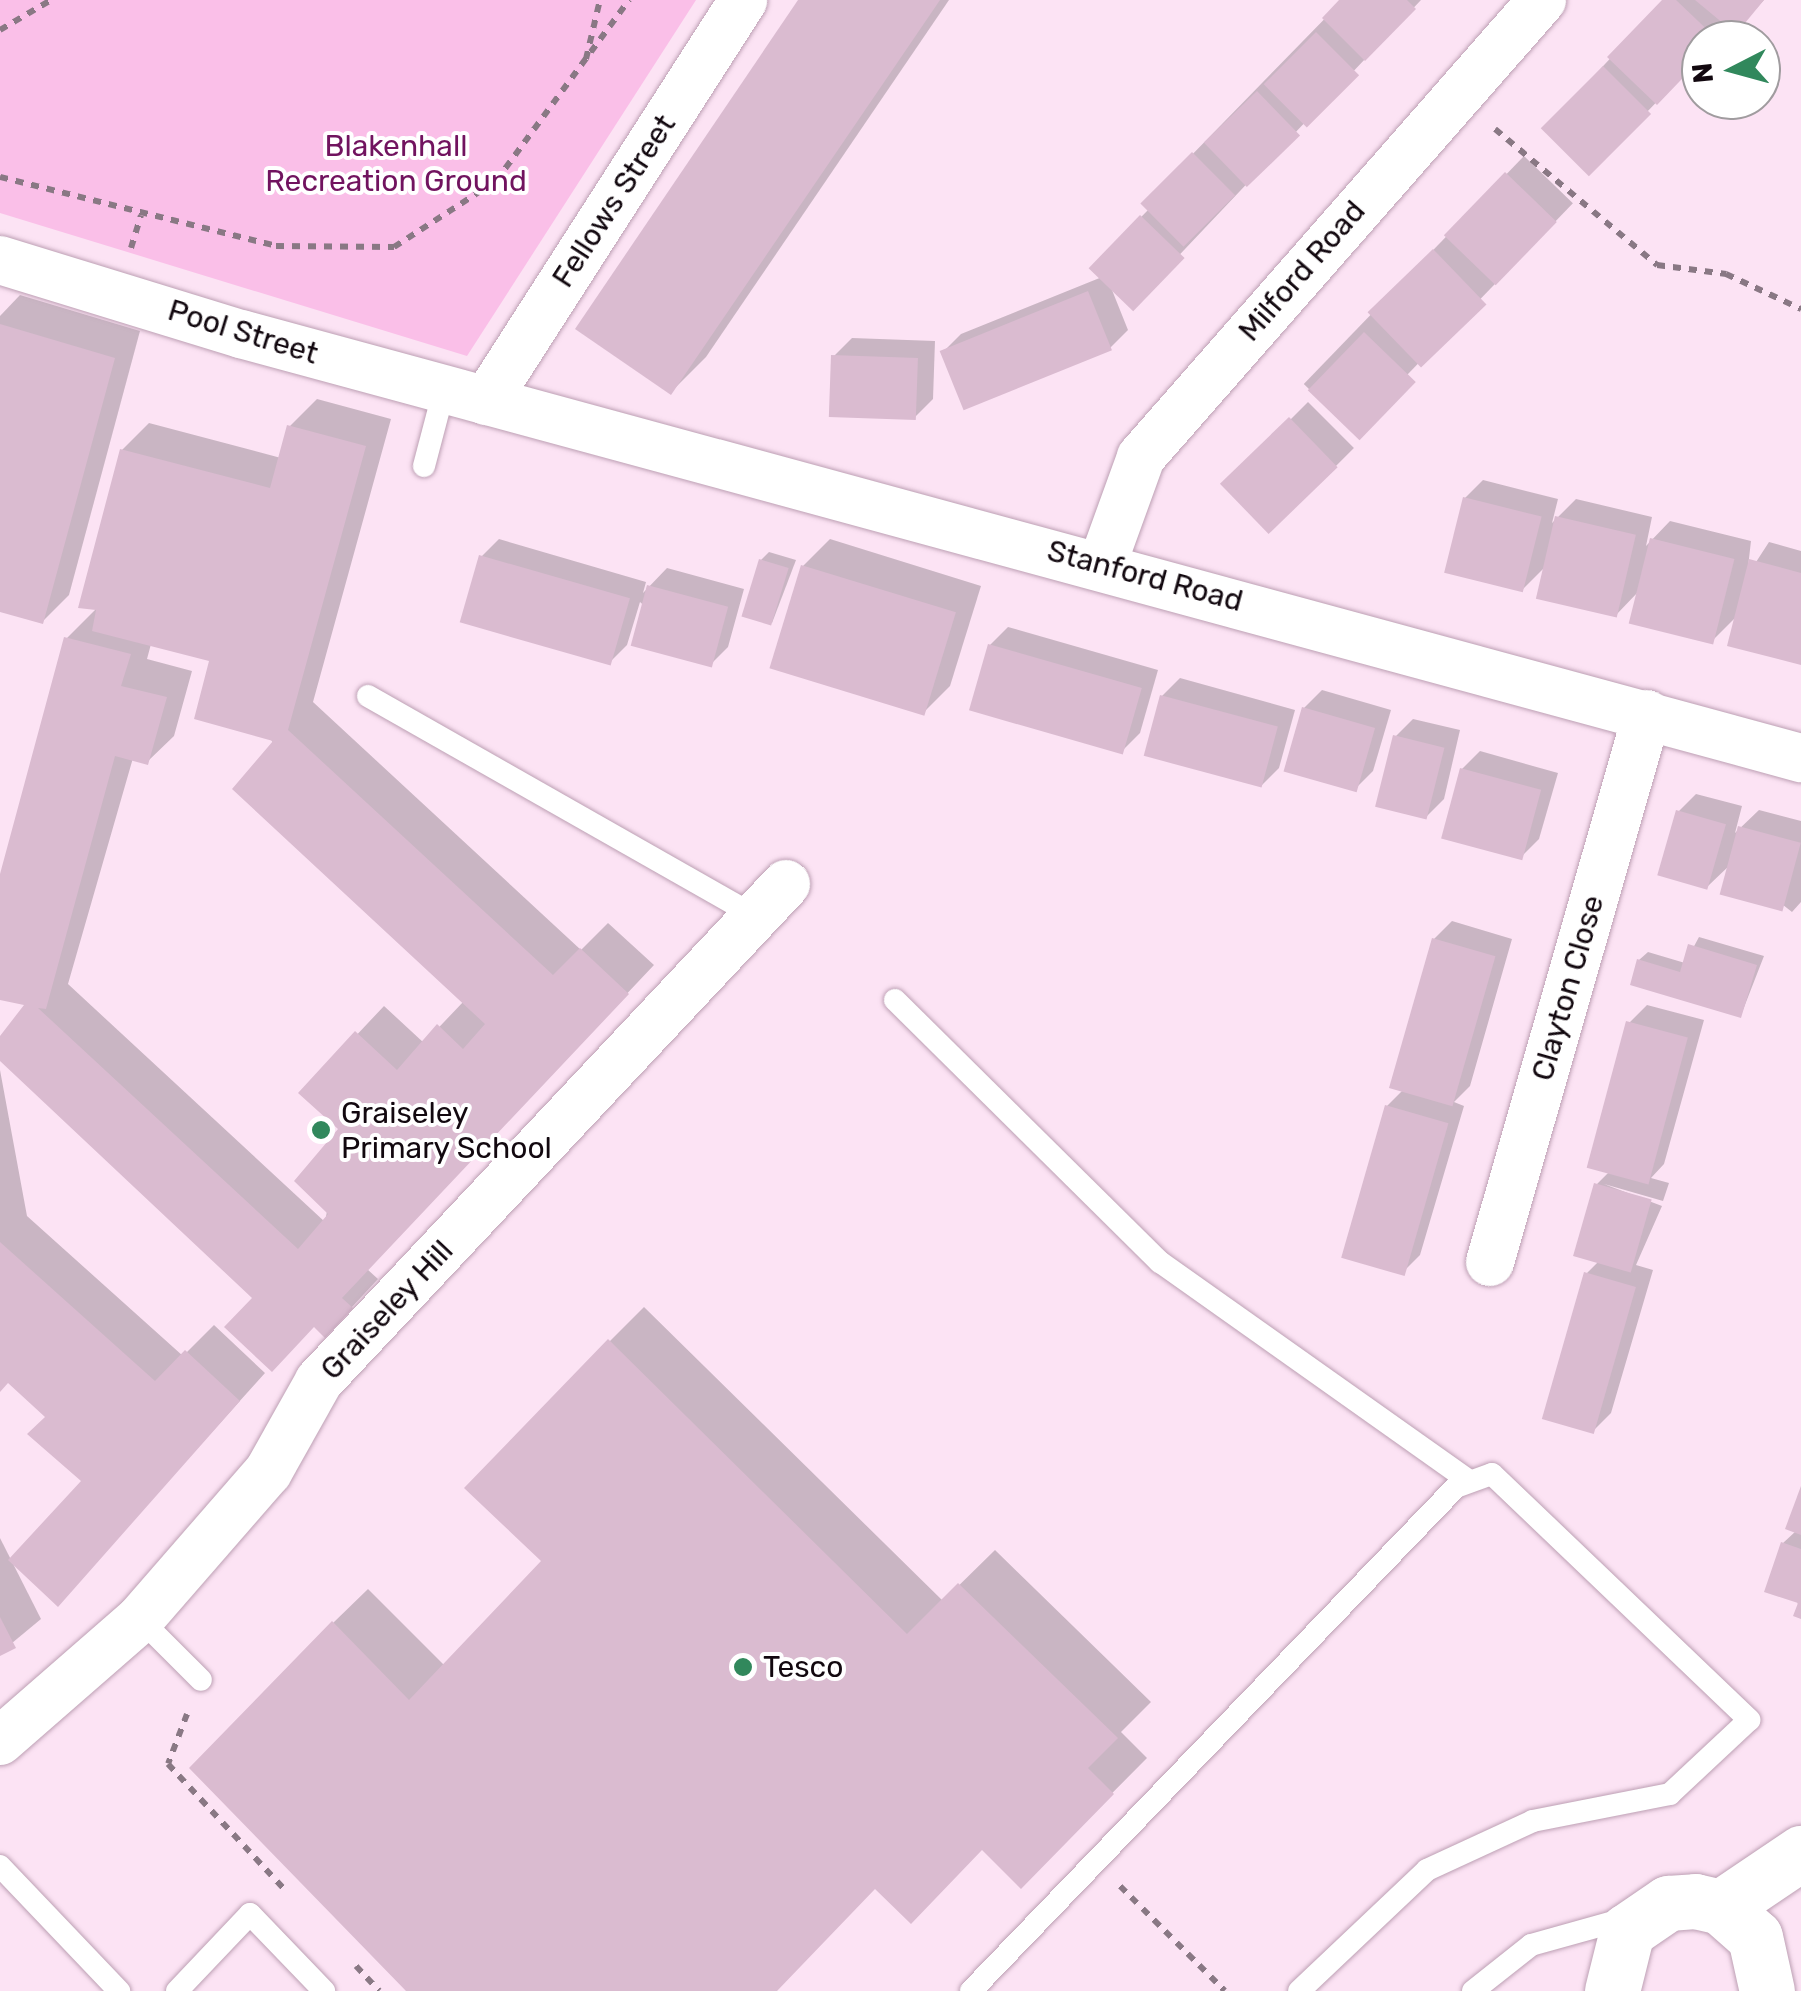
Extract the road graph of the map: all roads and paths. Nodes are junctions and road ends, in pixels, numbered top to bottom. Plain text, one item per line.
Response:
1 (51, 0) edge
2 (600, 0) edge
3 (628, 0) edge
4 (743, 0) edge
5 (1542, 0) edge
6 (0, 30) edge
7 (584, 65) junction
8 (1456, 96) junction
9 (0, 177) edge
10 (0, 260) edge
11 (1801, 309) edge
12 (465, 395) junction
13 (424, 466) dead end
14 (1102, 565) junction
15 (368, 696) dead end
16 (1646, 714) junction
17 (1801, 758) edge
18 (771, 900) joint
19 (894, 1000) dead end
20 (1490, 1262) dead end
21 (1468, 1480) junction
22 (140, 1619) junction
23 (201, 1680) joint
24 (0, 1741) edge
25 (1801, 1853) edge
26 (1095, 1862) junction
27 (0, 1866) edge
28 (300, 1906) dead end
29 (1721, 1907) junction
30 (1644, 1915) junction
31 (340, 1948) dead end
32 (1779, 1972) edge
33 (120, 1991) edge
34 (177, 1991) edge
35 (324, 1991) edge
36 (379, 1991) edge
37 (971, 1991) edge
38 (1225, 1991) edge
39 (1298, 1991) edge
40 (1473, 1991) edge
41 (1612, 1991) edge

1 - 6 path
2 - 7 path
3 - 7 path
4 - 12 street, Fellows Street
5 - 8 street, Milford Road
7 - 9 path
8 - 11 path
8 - 14 street, Milford Road
10 - 12 street, Pool Street
12 - 13 lane
12 - 14 street, Stanford Road
14 - 16 street, Stanford Road
15 - 18 lane
16 - 17 street, Stanford Road
16 - 20 street, Clayton Close
18 - 22 street, Graiseley Hill
19 - 21 lane
21 - 26 lane
21 - 39 lane
22 - 23 lane
22 - 24 street, Graiseley Hill
23 - 28 path
25 - 29 street
26 - 37 lane
26 - 38 path
27 - 33 lane
29 - 30 street
29 - 32 street
30 - 40 lane
30 - 41 street
31 - 36 path
34 - 35 lane

